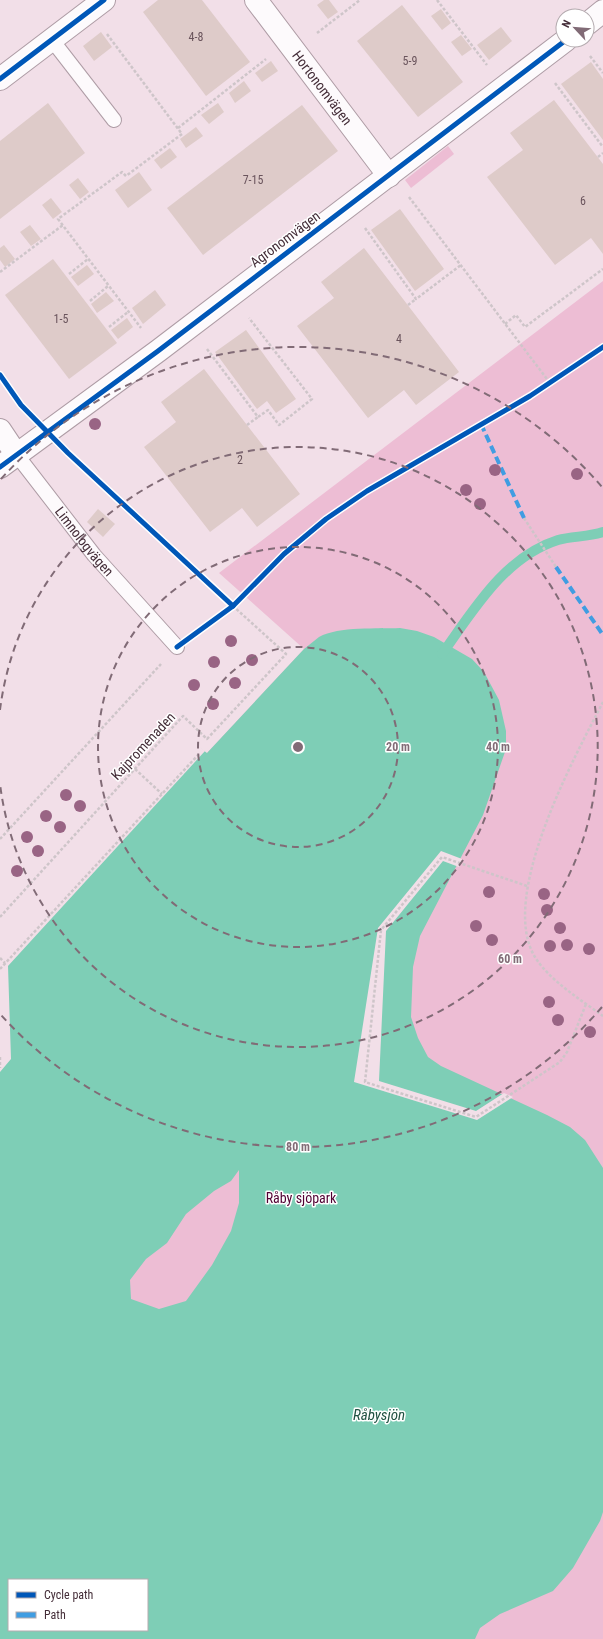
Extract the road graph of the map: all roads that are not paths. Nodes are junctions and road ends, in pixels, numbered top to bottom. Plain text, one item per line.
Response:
1 (104, 0) edge
2 (256, 0) edge
3 (603, 11) edge
4 (595, 18) edge
5 (52, 40) junction
6 (555, 48) edge
7 (0, 79) edge
8 (114, 120) dead end
9 (389, 176) junction
10 (0, 430) edge
11 (8, 461) edge
12 (177, 647) road end

1 - 5 street
2 - 9 street, Hortonomvägen
3 - 4 street
5 - 7 street
5 - 8 lane
6 - 9 street, Agronomvägen
9 - 11 street, Agronomvägen
10 - 11 street, Limnologvägen
11 - 12 lane, Limnologvägen

